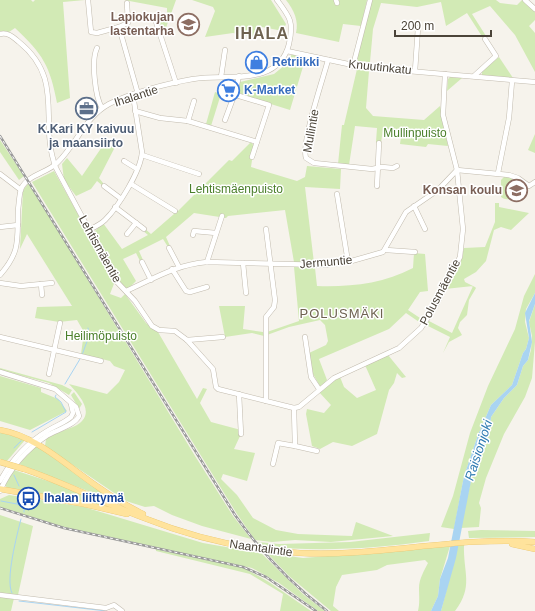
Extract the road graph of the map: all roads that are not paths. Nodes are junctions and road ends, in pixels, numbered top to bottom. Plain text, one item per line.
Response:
1 (88, 0) edge
2 (277, 0) edge
3 (370, 0) edge
4 (525, 0) edge
5 (127, 3) dead end
6 (535, 9) edge
7 (156, 22) dead end
8 (119, 27) junction
9 (418, 28) dead end
10 (0, 34) edge
11 (485, 39) dead end
12 (97, 48) dead end
13 (225, 50) dead end
14 (287, 51) junction
15 (328, 60) junction
16 (353, 66) junction
17 (416, 71) junction
18 (445, 74) junction
19 (239, 76) junction
20 (474, 76) junction
21 (221, 77) junction
22 (512, 81) junction
23 (535, 82) edge
24 (176, 83) junction
25 (235, 93) junction
26 (138, 94) junction
27 (133, 96) junction
28 (194, 101) dead end
29 (102, 108) junction
30 (136, 111) junction
31 (225, 120) dead end
32 (188, 121) junction
33 (257, 142) junction
34 (379, 143) dead end
35 (142, 155) junction
36 (252, 157) dead end
37 (124, 161) dead end
38 (55, 165) junction
39 (397, 166) dead end
40 (377, 168) junction
41 (137, 169) junction
42 (457, 170) junction
43 (498, 173) junction
44 (0, 174) edge
45 (199, 174) dead end
46 (535, 182) edge
47 (131, 184) junction
48 (104, 186) dead end
49 (377, 186) dead end
50 (21, 190) junction
51 (337, 194) dead end
52 (120, 198) junction
53 (414, 206) junction
54 (115, 207) junction
55 (175, 212) dead end
56 (222, 216) dead end
57 (136, 223) junction
58 (18, 225) junction
59 (0, 227) edge
60 (144, 229) dead end
61 (266, 229) dead end
62 (425, 229) dead end
63 (90, 230) junction
64 (216, 233) junction
65 (127, 234) dead end
66 (193, 234) dead end
67 (169, 248) dead end
68 (386, 250) junction
69 (415, 252) dead end
70 (142, 262) dead end
71 (207, 262) junction
72 (348, 262) junction
73 (243, 263) junction
74 (271, 264) junction
75 (179, 267) junction
76 (172, 269) junction
77 (0, 275) edge
78 (151, 280) junction
79 (0, 283) edge
80 (52, 283) dead end
81 (41, 284) junction
82 (207, 287) dead end
83 (126, 291) junction
84 (246, 293) dead end
85 (42, 295) dead end
86 (60, 323) dead end
87 (0, 337) edge
88 (223, 337) dead end
89 (305, 337) dead end
90 (187, 340) junction
91 (55, 350) junction
92 (101, 361) dead end
93 (0, 372) edge
94 (49, 374) dead end
95 (319, 389) junction
96 (239, 394) junction
97 (266, 401) junction
98 (294, 408) junction
99 (0, 430) edge
100 (242, 434) dead end
101 (34, 443) junction
102 (295, 446) junction
103 (317, 451) dead end
104 (0, 462) edge
105 (273, 464) dead end
106 (0, 481) edge
107 (0, 490) edge
108 (145, 518) junction
109 (160, 524) junction
110 (488, 541) junction
111 (535, 542) edge
112 (535, 549) edge
113 (0, 595) edge
114 (122, 611) edge

1 - 8 street
2 - 14 street, Ihalantie
3 - 16 street
4 - 6 street
5 - 8 street
7 - 24 street
8 - 26 street
9 - 17 street
10 - 38 street, Lehtismäentie
11 - 20 street
12 - 29 street
13 - 21 street
14 - 15 street, Knuutinkatu
14 - 19 street, Ihalantie
15 - 16 street, Knuutinkatu
15 - 40 street, Mullintie
16 - 17 street, Knuutinkatu
17 - 18 street, Knuutinkatu
18 - 20 street, Knuutinkatu
18 - 42 street, Polusmäentie
19 - 21 street, Ihalantie
19 - 25 street
20 - 22 street, Knuutinkatu
21 - 24 street, Ihalantie
22 - 23 street, Knuutinkatu
22 - 43 street
24 - 26 street, Ihalantie
25 - 31 street
25 - 33 street
26 - 27 street, Ihalantie
27 - 29 street, Ihalantie
27 - 30 street
28 - 32 street
29 - 38 street, Ihalantie
30 - 32 street
30 - 35 street
32 - 33 street
33 - 36 street
34 - 40 street
35 - 41 street
35 - 45 street
37 - 41 street
38 - 50 street, Ihalantie
38 - 63 street, Lehtismäentie
39 - 40 street, Mullintie
40 - 49 street
41 - 47 street
42 - 43 street
42 - 53 street
42 - 95 street, Polusmäentie
43 - 46 street
44 - 50 street
47 - 52 street
47 - 55 street
48 - 52 street
50 - 58 street
51 - 72 street
52 - 54 street
53 - 62 street
53 - 68 street
54 - 57 street
54 - 63 street
56 - 64 street
57 - 60 street
57 - 65 street
58 - 59 street
58 - 77 street
61 - 74 street
63 - 83 street, Lehtismäentie
64 - 66 street
64 - 71 street
67 - 75 street
68 - 69 street
68 - 72 street, Jermuntie
70 - 78 street
71 - 73 street, Jermuntie
71 - 75 street, Jermuntie
72 - 74 street, Jermuntie
73 - 74 street, Jermuntie
73 - 84 street
74 - 97 street
75 - 76 street, Jermuntie
76 - 78 street, Jermuntie
76 - 82 street
78 - 83 street, Jermuntie
79 - 81 street
80 - 81 street
81 - 85 street
83 - 90 street, Lehtismäentie
86 - 91 street
87 - 91 street
88 - 90 street
89 - 95 street
90 - 96 street, Lehtismäentie
91 - 92 street
91 - 94 street
93 - 101 street
95 - 98 street, Polusmäentie
96 - 97 street
96 - 100 street
97 - 98 street
98 - 102 street
99 - 101 main road
101 - 106 street
101 - 107 street
101 - 109 main road
102 - 103 street
102 - 105 street
104 - 108 main road, Naantalintie, bridge
107 - 108 main road
108 - 109 main road, Naantalintie
109 - 110 main road, Naantalintie
110 - 111 main road, Naantalintie
110 - 112 main road
113 - 114 street

